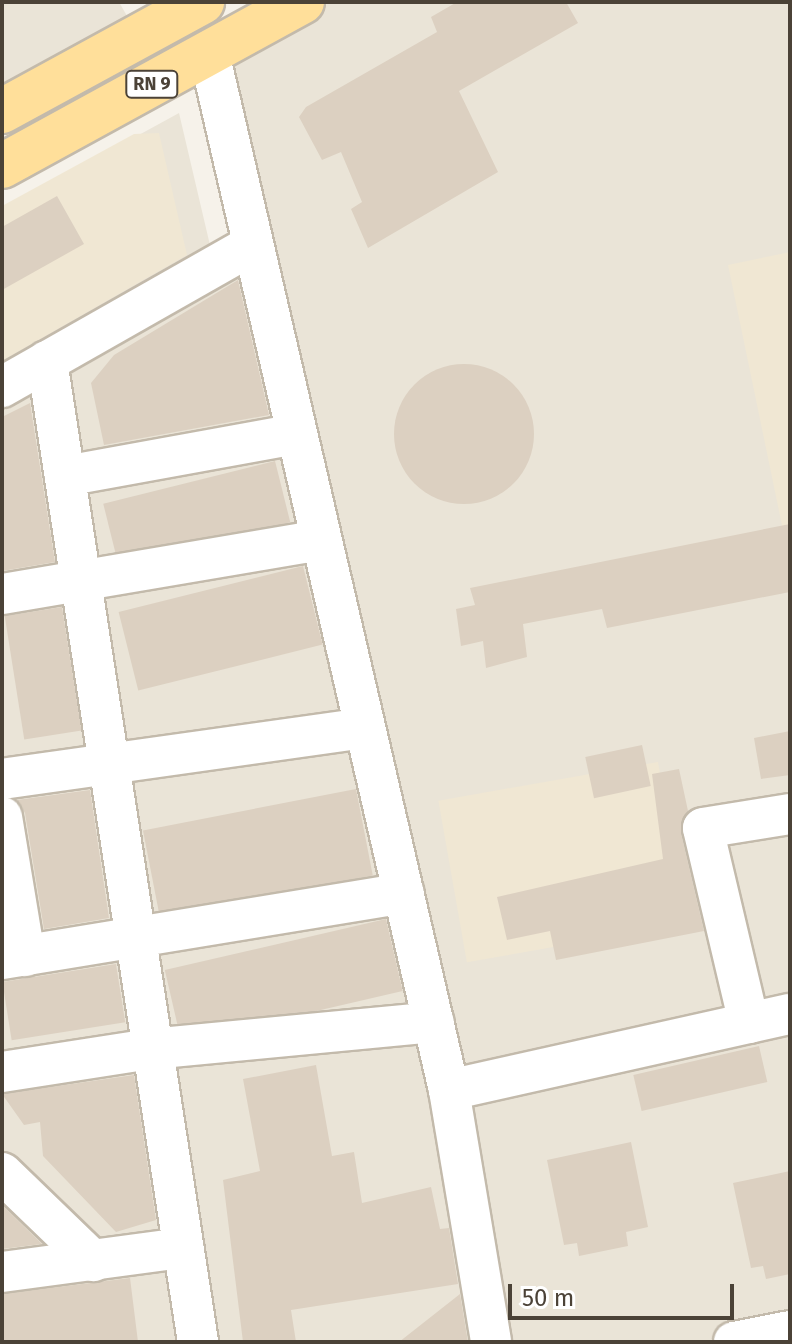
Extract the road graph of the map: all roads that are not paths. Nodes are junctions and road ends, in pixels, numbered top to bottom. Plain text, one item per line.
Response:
1 (302, 2) edge
2 (171, 9) edge
3 (190, 63) junction
4 (2, 111) edge
5 (2, 166) edge
6 (252, 245) junction
7 (47, 361) junction
8 (2, 387) edge
9 (295, 434) junction
10 (65, 476) junction
11 (320, 540) junction
12 (81, 580) junction
13 (2, 594) edge
14 (364, 728) junction
15 (112, 763) junction
16 (2, 779) edge
17 (790, 814) edge
18 (2, 817) edge
19 (404, 893) junction
20 (137, 939) junction
21 (14, 958) edge
22 (790, 1014) edge
23 (434, 1022) junction
24 (749, 1023) junction
25 (150, 1049) junction
26 (2, 1072) edge
27 (449, 1090) junction
28 (4, 1178) edge
29 (183, 1248) junction
30 (93, 1261) junction
31 (2, 1272) edge
32 (790, 1331) edge
33 (198, 1342) edge
34 (491, 1342) edge
35 (734, 1342) edge

1 - 3 main road, RN 9
2 - 3 main road
2 - 4 main road
3 - 5 main road, RN 9
3 - 6 street
6 - 7 street
6 - 9 street
7 - 8 street
7 - 10 street
9 - 10 street
9 - 11 street
10 - 12 street
11 - 12 street
11 - 14 street
12 - 13 street
12 - 15 street
14 - 15 street
14 - 19 street
15 - 16 street
15 - 20 street
17 - 24 street
18 - 21 street
19 - 20 street
19 - 23 street
20 - 21 street
20 - 25 street
22 - 24 street
23 - 25 street
23 - 27 street
24 - 27 street
25 - 26 street
25 - 29 street
27 - 34 street
28 - 30 street
29 - 30 street
29 - 33 street
30 - 31 street
32 - 35 street

